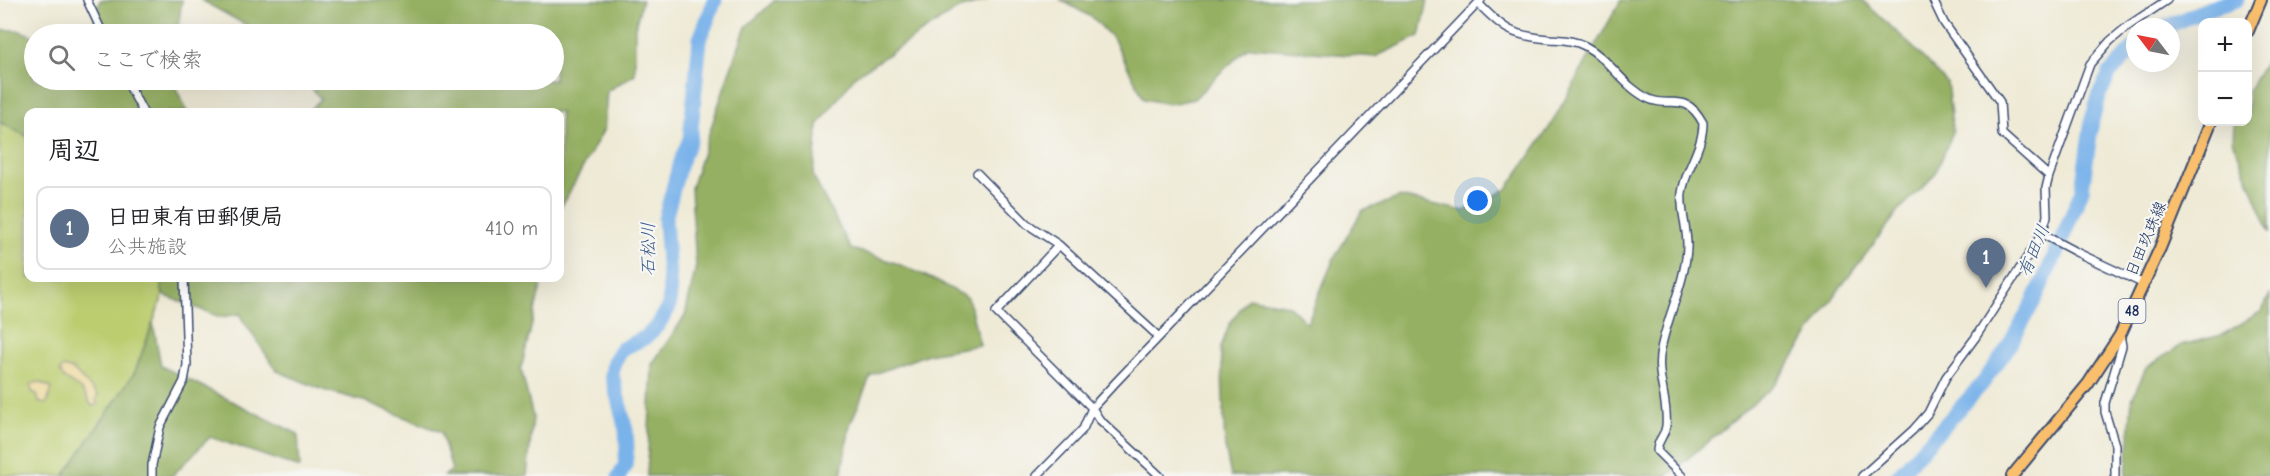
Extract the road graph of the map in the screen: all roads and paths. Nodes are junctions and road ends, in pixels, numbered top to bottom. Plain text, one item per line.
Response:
1 (87, 0) edge
2 (1933, 0) edge
3 (2167, 0) edge
4 (2261, 0) edge
5 (1479, 2) edge
6 (2252, 21) edge
7 (99, 24) edge
8 (131, 90) edge
9 (141, 108) edge
10 (2209, 126) edge
11 (977, 173) dead end
12 (2049, 176) junction
13 (2042, 234) junction
14 (1059, 244) junction
15 (184, 282) edge
16 (2144, 284) junction
17 (2120, 335) junction
18 (1159, 337) junction
19 (1092, 408) junction
20 (152, 476) edge
21 (1037, 476) edge
22 (1160, 476) edge
23 (1682, 476) edge
24 (1862, 476) edge
25 (2012, 476) edge
26 (2115, 476) edge

1 - 7 street
2 - 12 street
3 - 12 street
4 - 6 main road
5 - 18 street
5 - 23 street
8 - 9 street
10 - 16 main road, 日田玖珠線 / 48
11 - 14 street
12 - 13 street
13 - 16 street
13 - 24 street
14 - 18 street
14 - 19 street
15 - 20 street
16 - 17 main road, 日田玖珠線 / 48
17 - 25 main road, 日田玖珠線 / 48
17 - 26 street
18 - 19 street
19 - 21 street
19 - 22 street

